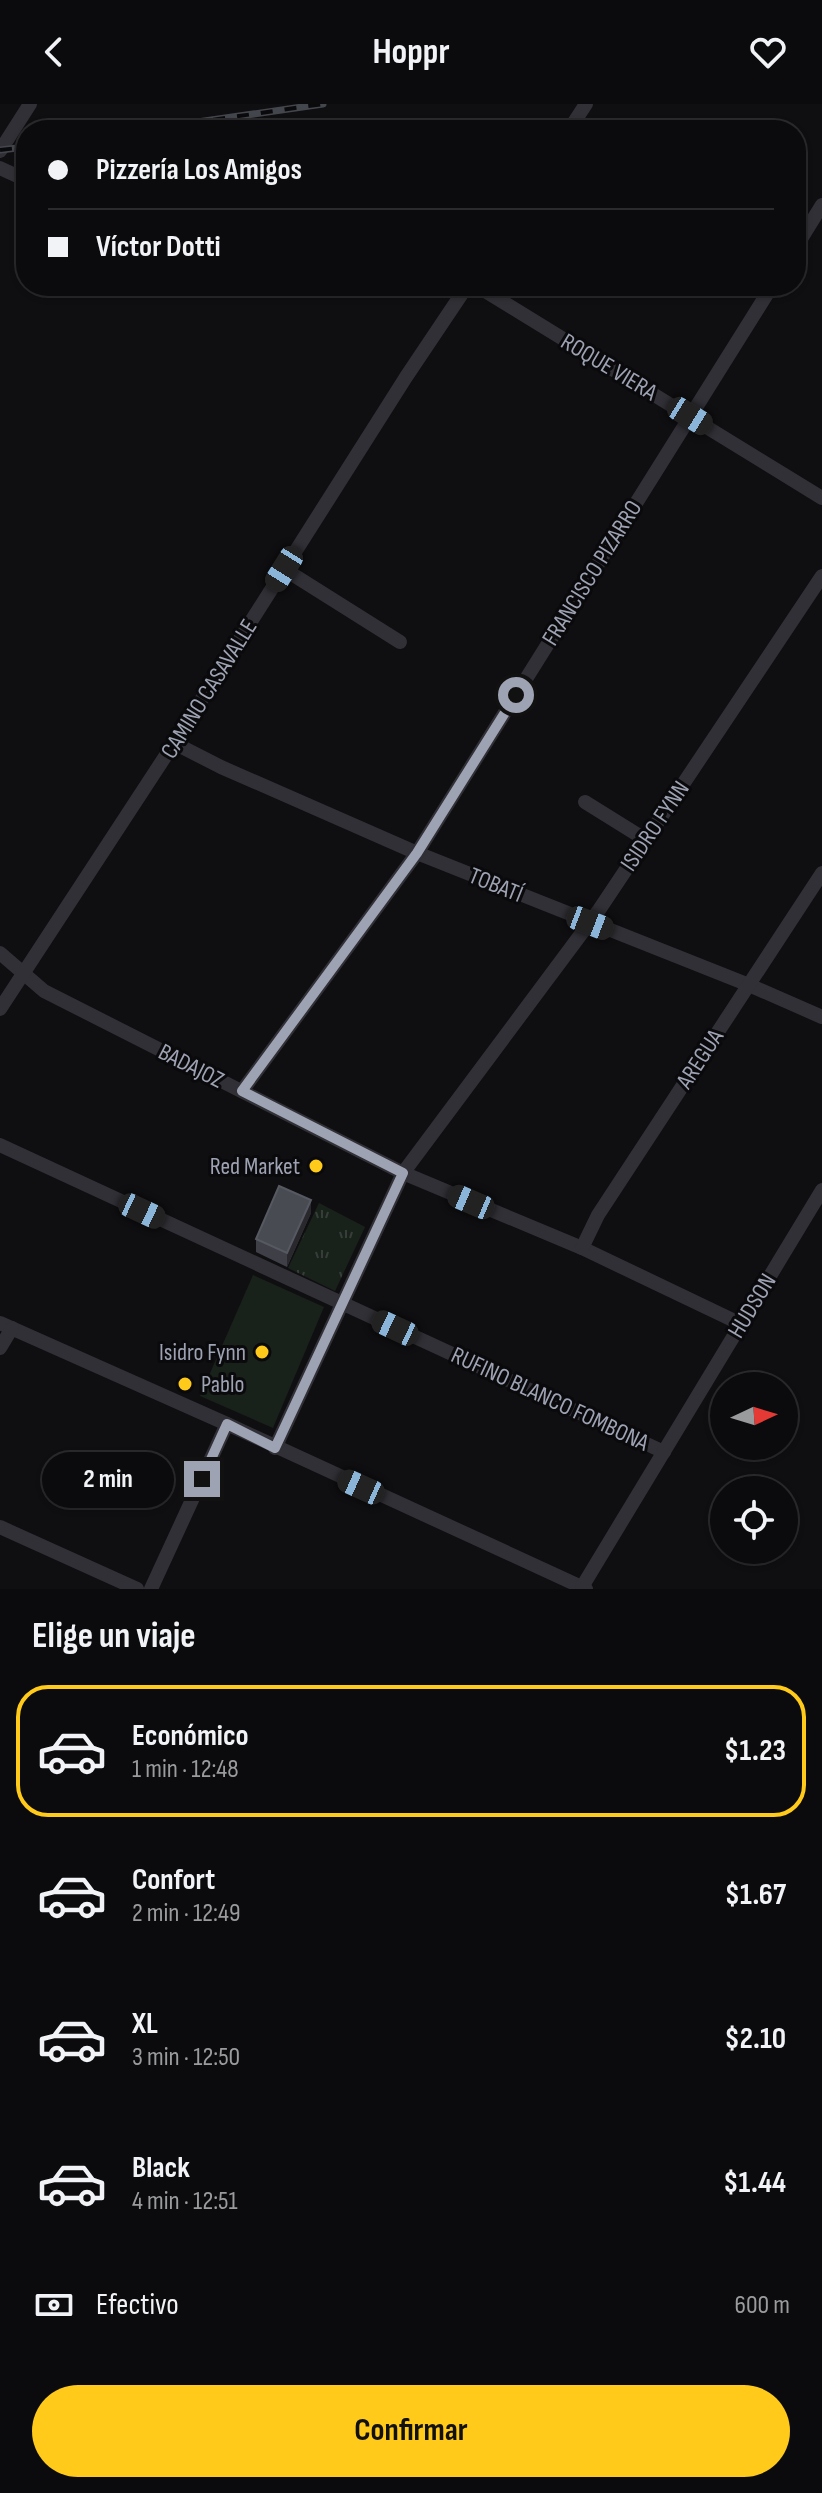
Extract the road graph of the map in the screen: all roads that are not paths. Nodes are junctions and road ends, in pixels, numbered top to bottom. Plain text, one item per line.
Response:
1 (16, 126) edge
2 (0, 151) edge
3 (822, 205) edge
4 (806, 231) edge
5 (461, 296) edge
6 (493, 296) edge
7 (766, 296) edge
8 (690, 416) junction
9 (822, 498) edge
10 (284, 569) junction
11 (822, 576) edge
12 (400, 642) dead end
13 (174, 743) junction
14 (585, 802) dead end
15 (646, 840) junction
16 (417, 853) junction
17 (822, 873) edge
18 (590, 923) junction
19 (0, 953) edge
20 (22, 975) junction
21 (749, 985) junction
22 (0, 1009) edge
23 (822, 1017) edge
24 (242, 1091) junction
25 (0, 1145) edge
26 (403, 1173) junction
27 (822, 1190) edge
28 (582, 1248) junction
29 (342, 1303) junction
30 (741, 1324) junction
31 (6, 1326) edge
32 (0, 1348) edge
33 (227, 1424) junction
34 (275, 1448) junction
35 (664, 1452) junction
36 (0, 1527) edge
37 (557, 1583) edge
38 (584, 1588) edge
39 (137, 1589) edge
40 (151, 1589) edge

1 - 2 street
3 - 4 street
5 - 10 street, CAMINO CASAVALLE
6 - 8 street, ROQUE VIERA
7 - 8 street, FRANCISCO PIZARRO
8 - 9 street, ROQUE VIERA
8 - 16 street, FRANCISCO PIZARRO
10 - 12 street
10 - 13 street, CAMINO CASAVALLE
11 - 15 street, ISIDRO FYNN
13 - 16 street, TOBATÍ
13 - 20 street, CAMINO CASAVALLE
14 - 15 street
15 - 18 street, ISIDRO FYNN
16 - 18 street, TOBATÍ
16 - 24 street, FRANCISCO PIZARRO
17 - 21 street, AREGUA
18 - 21 street, TOBATÍ
18 - 26 street, ISIDRO FYNN
19 - 20 street, BADAJOZ
20 - 22 street, CAMINO CASAVALLE
20 - 24 street, BADAJOZ
21 - 23 street, TOBATÍ
21 - 28 street, AREGUA
24 - 26 street, BADAJOZ
25 - 29 street, RUFINO BLANCO FOMBONA
26 - 28 street, BADAJOZ
26 - 29 street, ISIDRO FYNN
27 - 30 street, HUDSON
28 - 30 street, BADAJOZ
29 - 34 street, ISIDRO FYNN
29 - 35 street, RUFINO BLANCO FOMBONA
30 - 35 street, HUDSON
31 - 32 street
31 - 33 street
33 - 34 street
33 - 40 street
34 - 37 street
35 - 38 street, HUDSON
36 - 39 street
37 - 38 street

